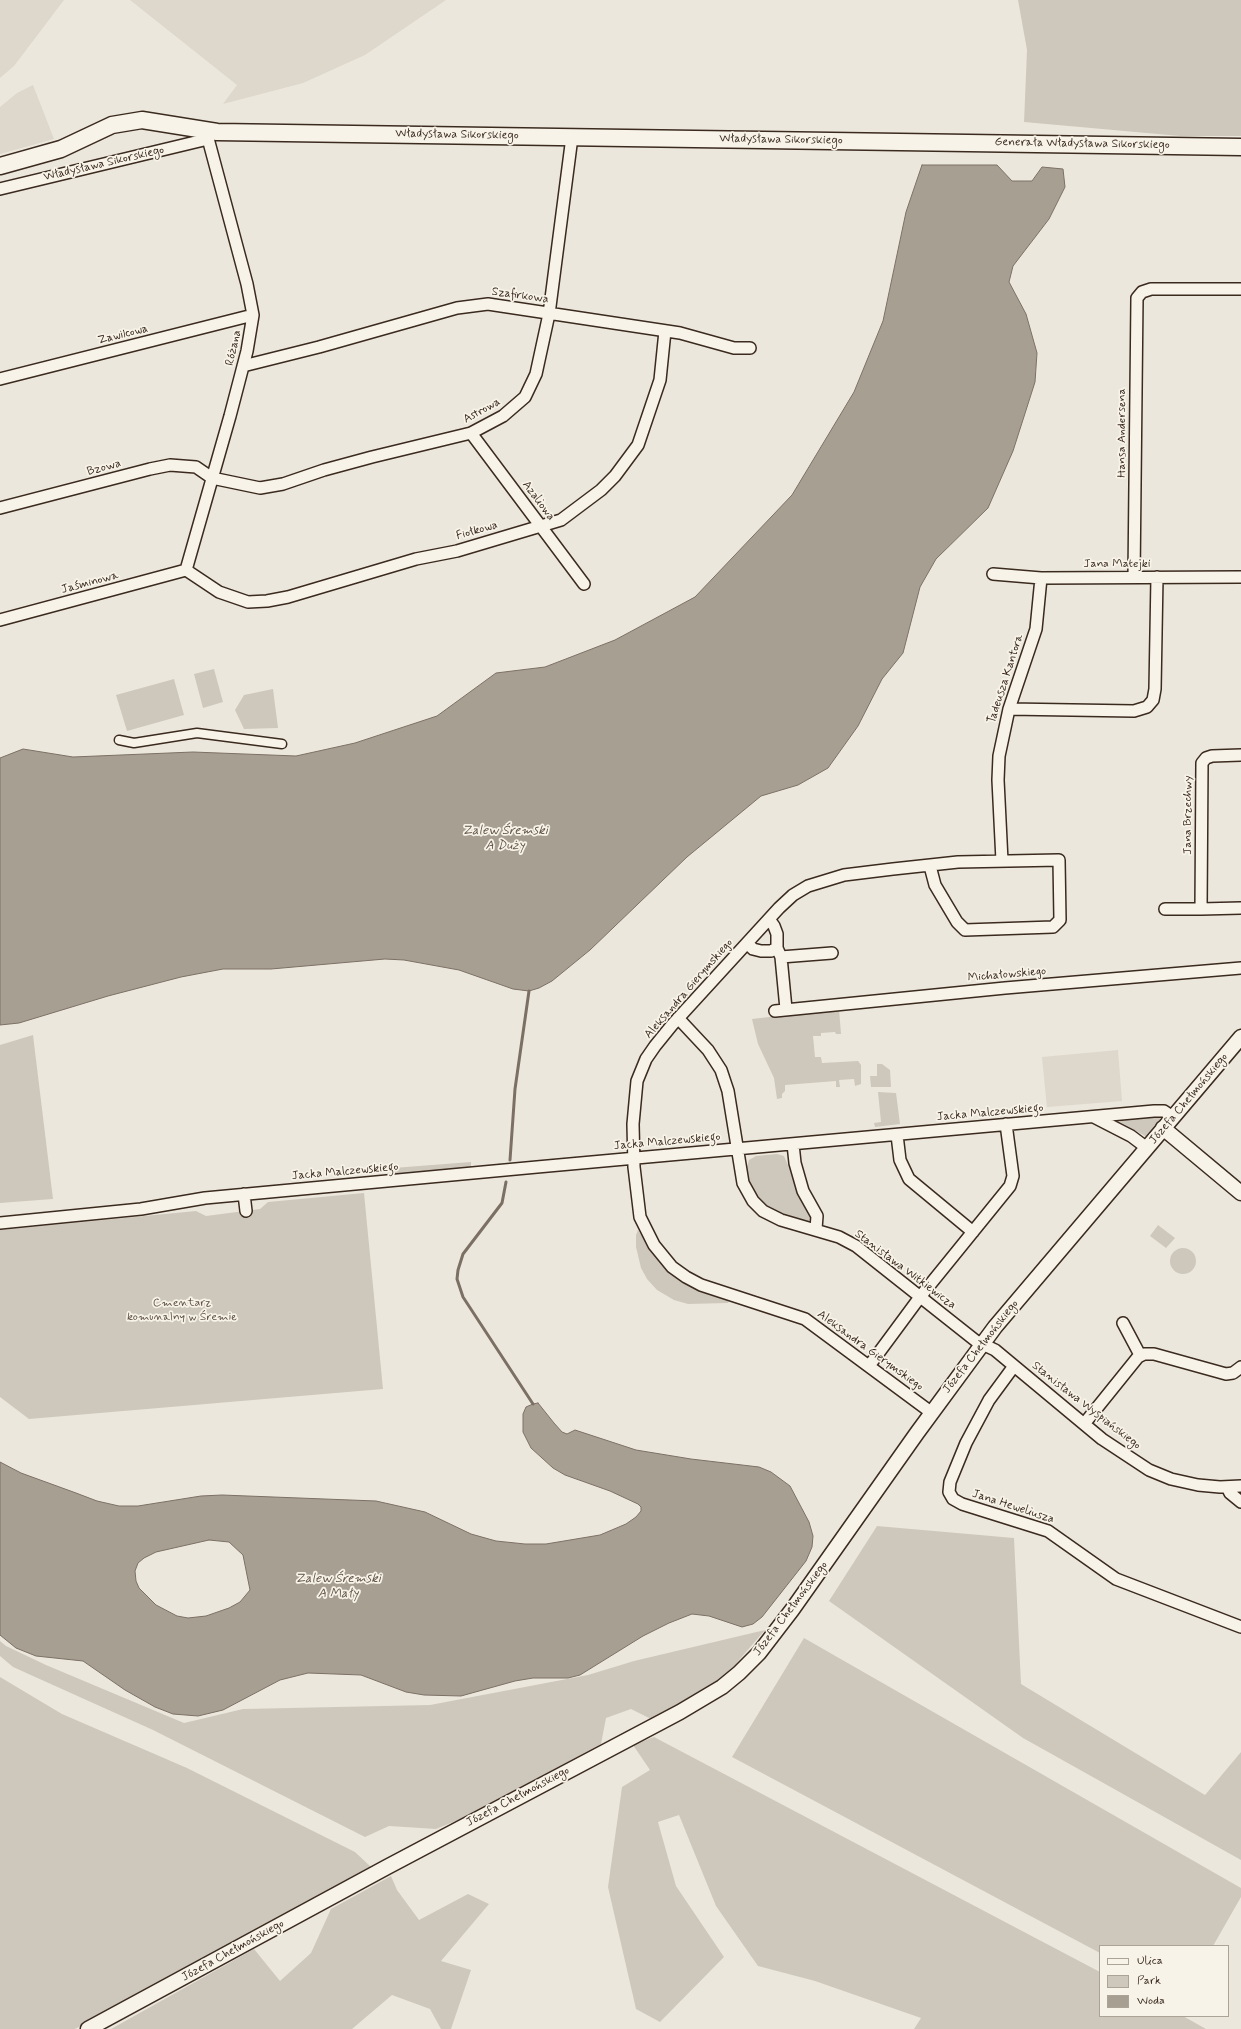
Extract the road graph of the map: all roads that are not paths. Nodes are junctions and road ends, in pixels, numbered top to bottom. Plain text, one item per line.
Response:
1 (207, 135) junction
2 (572, 137) junction
3 (923, 142) joint
4 (1241, 147) edge
5 (0, 166) edge
6 (0, 189) edge
7 (1241, 289) edge
8 (549, 314) junction
9 (253, 315) junction
10 (665, 331) junction
11 (750, 348) dead end
12 (243, 366) junction
13 (0, 379) edge
14 (471, 433) junction
15 (212, 478) junction
16 (0, 508) edge
17 (540, 526) junction
18 (186, 570) junction
19 (993, 574) dead end
20 (1134, 577) junction
21 (1157, 577) junction
22 (1241, 577) edge
23 (1041, 578) junction
24 (584, 584) dead end
25 (0, 620) edge
26 (1009, 709) junction
27 (119, 740) dead end
28 (282, 744) dead end
29 (1241, 755) edge
30 (1002, 861) junction
31 (930, 866) junction
32 (1241, 908) edge
33 (1165, 909) dead end
34 (1201, 909) junction
35 (769, 920) junction
36 (747, 943) junction
37 (779, 952) junction
38 (832, 953) dead end
39 (1241, 968) edge
40 (678, 1018) junction
41 (1241, 1037) edge
42 (1093, 1116) junction
43 (1173, 1117) junction
44 (1006, 1124) junction
45 (1163, 1128) junction
46 (897, 1134) junction
47 (793, 1144) junction
48 (1147, 1148) junction
49 (738, 1149) junction
50 (634, 1158) junction
51 (1241, 1193) edge
52 (244, 1194) junction
53 (246, 1211) dead end
54 (0, 1223) edge
55 (816, 1229) junction
56 (973, 1232) junction
57 (920, 1297) junction
58 (1123, 1323) dead end
59 (982, 1344) junction
60 (1140, 1355) junction
61 (869, 1366) junction
62 (1014, 1366) junction
63 (1241, 1367) edge
64 (932, 1413) junction
65 (1084, 1424) junction
66 (1241, 1486) edge
67 (1227, 1487) junction
68 (1241, 1502) edge
69 (1241, 1627) edge
70 (88, 2029) edge

1 - 2 main road, Władysława Sikorskiego
1 - 5 main road, Władysława Sikorskiego
1 - 6 street, Władysława Sikorskiego
1 - 9 street, Różana
2 - 3 main road, Władysława Sikorskiego
2 - 8 street, Astrowa
3 - 4 main road, Generała Władysława Sikorskiego
7 - 20 street, Hansa Andersena
8 - 10 street, Szafirkowa
8 - 12 street, Szafirkowa
8 - 14 street, Astrowa
9 - 12 street, Różana
9 - 13 street, Zawilcowa
10 - 11 street, Szafirkowa
10 - 17 street, Fiołkowa
12 - 15 street, Różana
14 - 15 street, Astrowa
14 - 17 street, Azaliowa
15 - 16 street, Bzowa
15 - 18 street, Różana
17 - 18 street, Fiołkowa
17 - 24 street, Azaliowa
18 - 25 street, Jaśminowa
19 - 23 street, Jana Matejki
20 - 21 street, Jana Matejki
20 - 23 street, Jana Matejki
21 - 22 street, Jana Matejki
21 - 26 street
23 - 26 street, Tadeusza Kantora
26 - 30 street, Tadeusza Kantora
27 - 28 street
29 - 34 street, Jana Brzechwy
30 - 31 street, Aleksandra Gierymskiego
30 - 31 street, Aleksandra Gierymskiego
31 - 35 street, Aleksandra Gierymskiego
32 - 34 street
33 - 34 street
35 - 36 street, Aleksandra Gierymskiego
35 - 37 street
36 - 37 street
36 - 40 street, Aleksandra Gierymskiego
37 - 38 street
37 - 39 street, Michałowskiego
40 - 49 street, Stanisława Witkiewicza
40 - 50 street, Aleksandra Gierymskiego
41 - 43 street, Józefa Chełmońskiego
42 - 43 street, Jacka Malczewskiego
42 - 44 street, Jacka Malczewskiego
42 - 48 street
43 - 45 street, Józefa Chełmońskiego
44 - 46 street, Jacka Malczewskiego
44 - 56 street
45 - 48 street, Józefa Chełmońskiego
45 - 51 street
46 - 47 street, Jacka Malczewskiego
46 - 56 street
47 - 49 street, Jacka Malczewskiego
47 - 55 street
48 - 59 street, Józefa Chełmońskiego
49 - 50 street, Jacka Malczewskiego
49 - 55 street, Stanisława Witkiewicza
50 - 52 street, Jacka Malczewskiego
50 - 61 street, Aleksandra Gierymskiego
52 - 53 street
52 - 54 street, Jacka Malczewskiego
55 - 57 street, Stanisława Witkiewicza
56 - 57 street
57 - 59 street, Stanisława Witkiewicza
57 - 61 street
58 - 60 street
59 - 62 street, Stanisława Wyspiańskiego
59 - 64 street, Józefa Chełmońskiego
60 - 63 street
60 - 65 street
61 - 64 street, Aleksandra Gierymskiego
62 - 65 street, Stanisława Wyspiańskiego
62 - 69 street, Jana Heweliusza
64 - 70 street, Józefa Chełmońskiego
65 - 67 street, Stanisława Wyspiańskiego
66 - 67 street, Stanisława Wyspiańskiego
67 - 68 street

